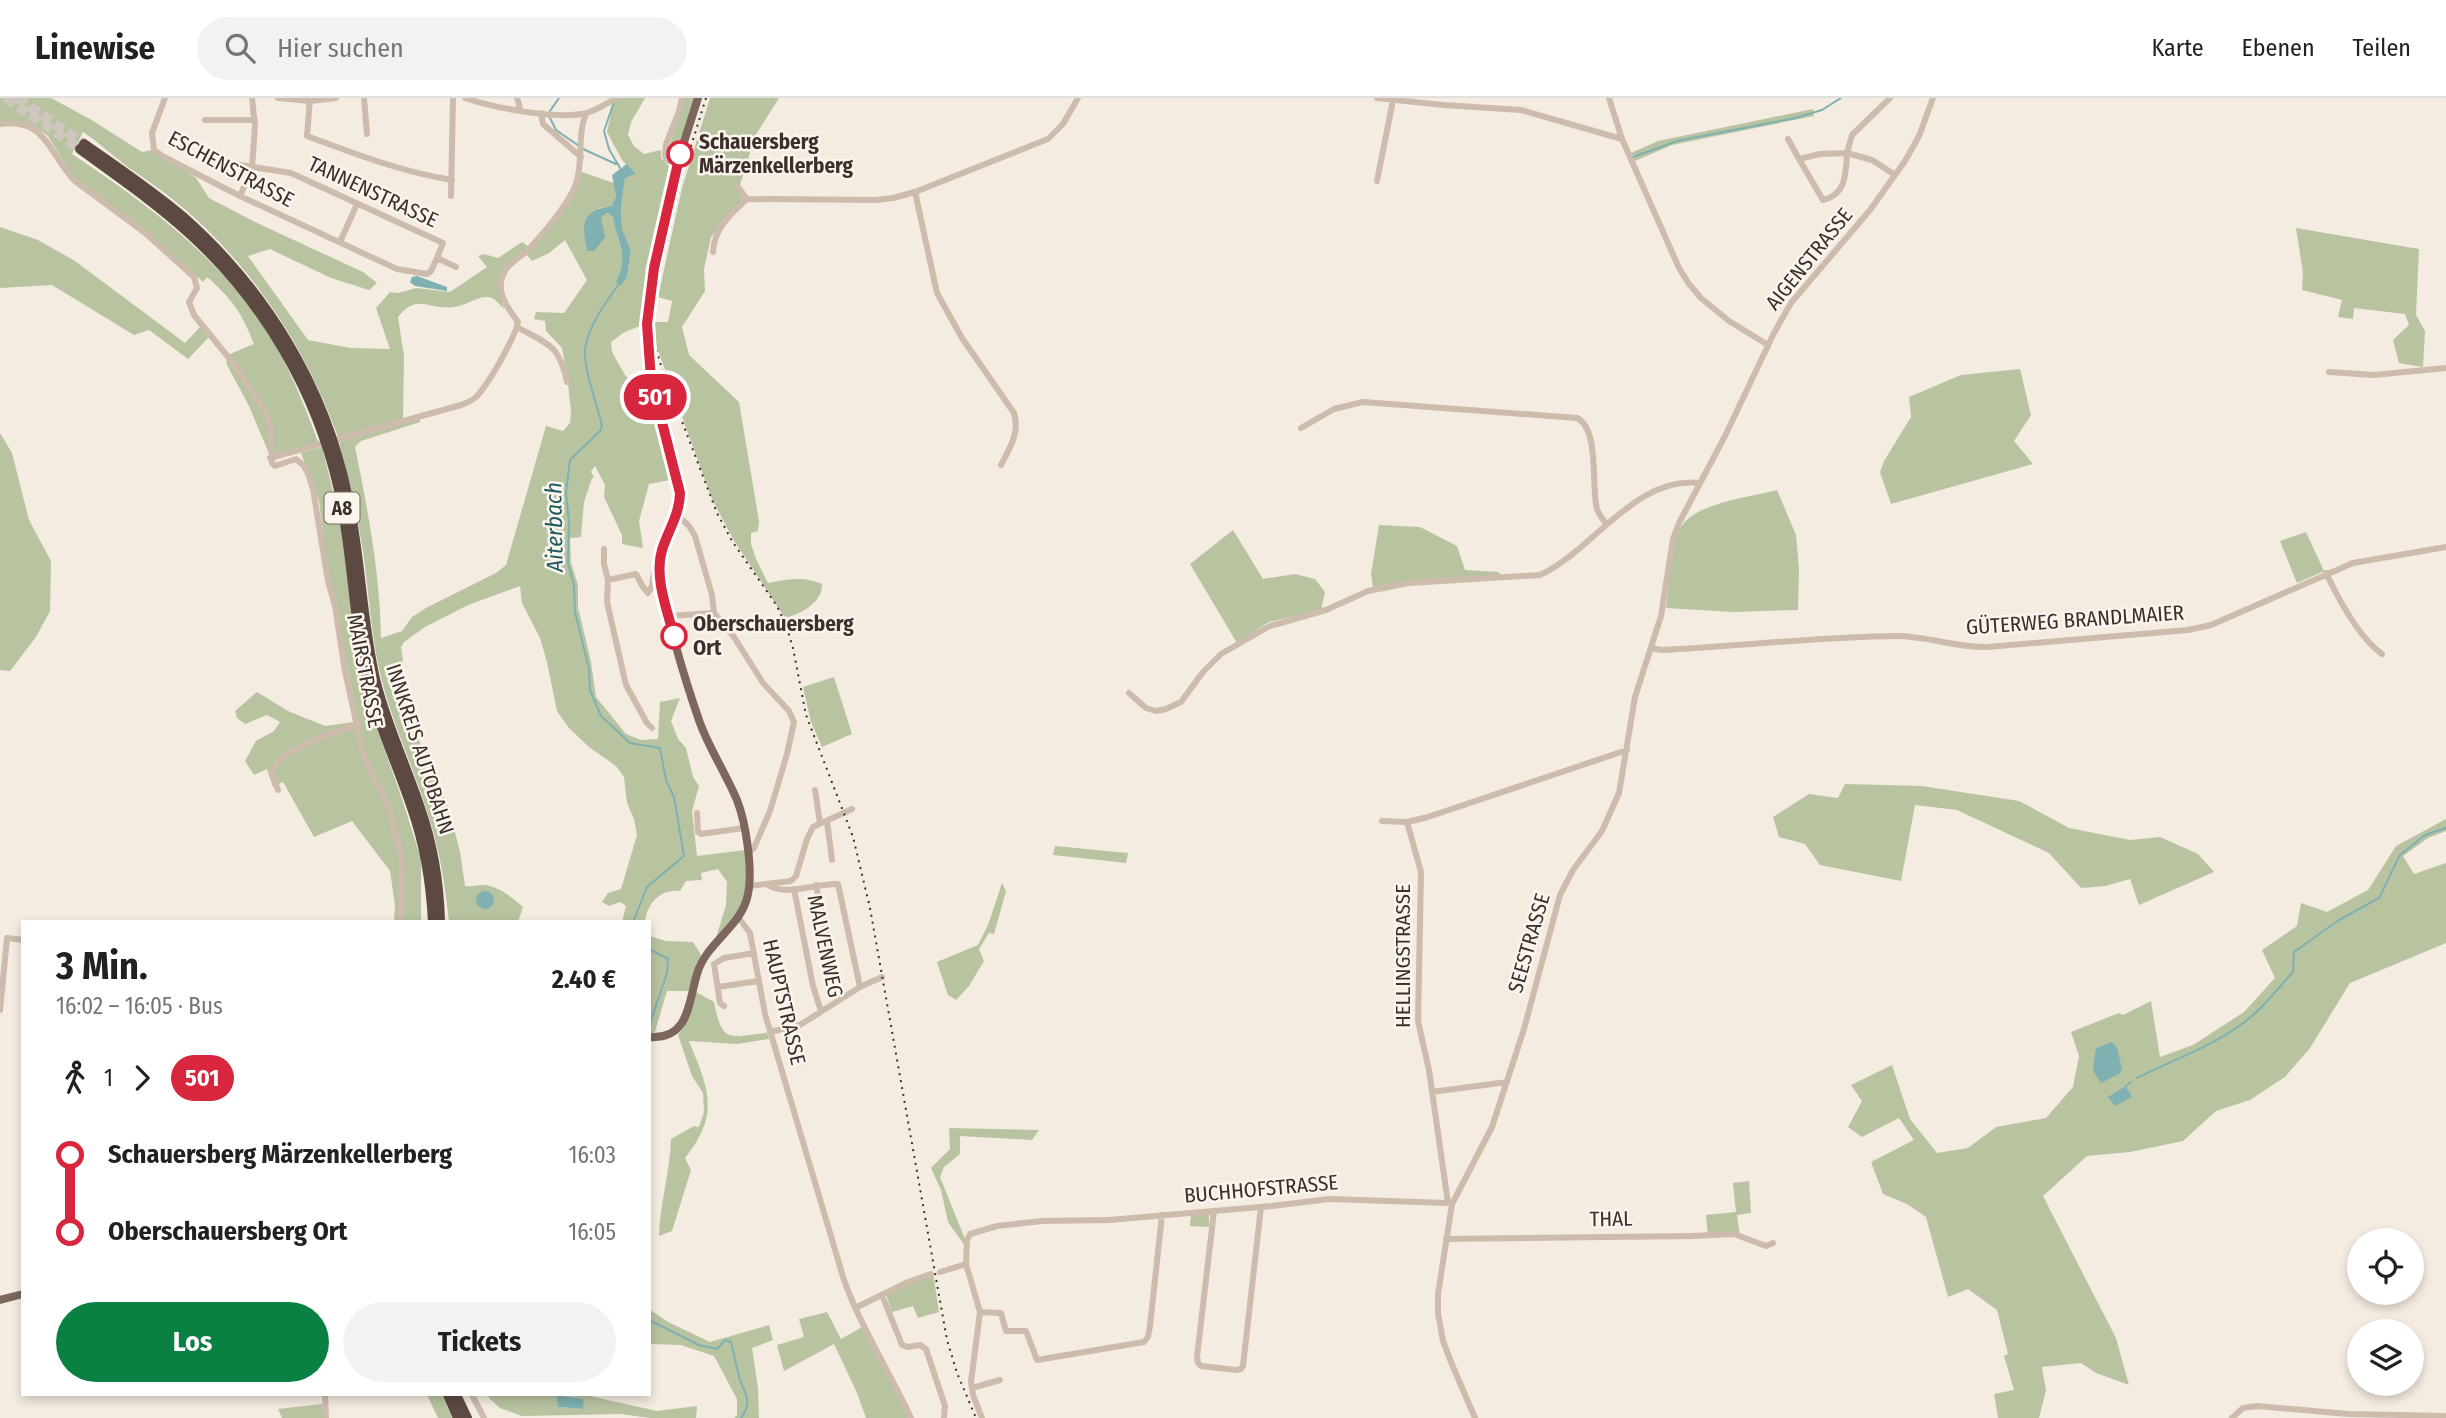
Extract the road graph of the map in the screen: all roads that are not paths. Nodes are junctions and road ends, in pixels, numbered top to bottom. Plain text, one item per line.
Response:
1 (164, 98) edge
2 (252, 98) edge
3 (278, 98) edge
4 (336, 98) edge
5 (364, 98) edge
6 (453, 98) edge
7 (466, 98) edge
8 (517, 98) edge
9 (617, 98) edge
10 (682, 98) edge
11 (698, 98) edge
12 (1078, 98) edge
13 (1377, 98) edge
14 (1609, 98) edge
15 (1890, 98) edge
16 (1933, 98) edge
17 (310, 99) edge
18 (1393, 100) junction
19 (521, 111) junction
20 (543, 113) junction
21 (586, 113) junction
22 (205, 120) dead end
23 (255, 120) junction
24 (0, 124) edge
25 (367, 134) dead end
26 (1622, 139) junction
27 (1788, 139) dead end
28 (1847, 153) junction
29 (581, 155) junction
30 (1799, 159) junction
31 (228, 163) dead end
32 (677, 164) junction
33 (252, 168) junction
34 (1895, 175) junction
35 (452, 180) junction
36 (1377, 181) dead end
37 (738, 187) dead end
38 (915, 192) junction
39 (451, 196) dead end
40 (240, 197) junction
41 (749, 199) junction
42 (357, 204) junction
43 (340, 242) junction
44 (713, 252) dead end
45 (437, 258) junction
46 (456, 267) dead end
47 (518, 324) junction
48 (1768, 345) junction
49 (2446, 368) edge
50 (2329, 372) dead end
51 (567, 382) dead end
52 (1301, 428) dead end
53 (270, 458) junction
54 (1002, 465) dead end
55 (1700, 483) junction
56 (676, 514) junction
57 (1606, 524) junction
58 (2446, 547) edge
59 (604, 549) dead end
60 (660, 570) junction
61 (2326, 573) junction
62 (608, 580) junction
63 (714, 613) junction
64 (669, 616) junction
65 (1651, 648) junction
66 (2382, 654) dead end
67 (1129, 692) dead end
68 (359, 724) junction
69 (652, 728) dead end
70 (1627, 750) junction
71 (278, 790) dead end
72 (815, 790) dead end
73 (852, 810) dead end
74 (697, 813) dead end
75 (1382, 821) dead end
76 (823, 822) junction
77 (1407, 822) junction
78 (744, 828) junction
79 (747, 853) junction
80 (832, 860) dead end
81 (768, 885) junction
82 (816, 885) junction
83 (749, 886) junction
84 (794, 889) junction
85 (738, 917) junction
86 (401, 920) edge
87 (433, 920) edge
88 (440, 920) edge
89 (21, 940) edge
90 (754, 953) junction
91 (882, 977) dead end
92 (758, 981) junction
93 (718, 987) junction
94 (860, 987) junction
95 (840, 999) junction
96 (724, 1006) dead end
97 (0, 1010) edge
98 (821, 1011) junction
99 (770, 1032) junction
100 (651, 1037) edge
101 (1507, 1082) junction
102 (1432, 1092) junction
103 (1450, 1204) junction
104 (1261, 1207) junction
105 (1214, 1211) junction
106 (1162, 1215) junction
107 (1446, 1239) junction
108 (1773, 1243) dead end
109 (966, 1264) junction
110 (940, 1272) dead end
111 (931, 1274) dead end
112 (21, 1295) edge
113 (882, 1295) junction
114 (0, 1300) edge
115 (855, 1308) junction
116 (980, 1312) junction
117 (1000, 1380) dead end
118 (971, 1388) junction
119 (325, 1396) edge
120 (448, 1396) edge
121 (456, 1396) edge
122 (473, 1396) edge
123 (2446, 1416) edge
124 (326, 1418) edge
125 (458, 1418) edge
126 (467, 1418) edge
127 (484, 1418) edge
128 (911, 1418) edge
129 (944, 1418) edge
130 (982, 1418) edge
131 (1475, 1418) edge
132 (2232, 1418) edge

1 - 40 street, ESCHENSTRASSE
2 - 23 street
3 - 17 street
4 - 17 street
5 - 25 street
6 - 35 street
7 - 19 street
8 - 19 street
9 - 21 street
10 - 32 street
11 - 32 main road, HAUPTSTRASSE
12 - 38 street
13 - 18 street
14 - 26 street
15 - 28 street
16 - 34 street, AIGENSTRASSE
17 - 35 street
18 - 26 street
18 - 36 street
19 - 20 street
20 - 21 street
20 - 29 street
21 - 29 street
22 - 23 street
23 - 33 street
24 - 53 street
26 - 48 street
27 - 30 street
28 - 30 street
28 - 30 street
28 - 34 street
29 - 47 street
31 - 33 street, TANNENSTRASSE
32 - 56 main road, HAUPTSTRASSE
33 - 40 street
33 - 42 street, TANNENSTRASSE
34 - 48 street, AIGENSTRASSE
35 - 39 street
37 - 41 street
38 - 41 street
38 - 54 street
40 - 43 street, ESCHENSTRASSE
41 - 44 street
42 - 43 street
42 - 45 street, TANNENSTRASSE
43 - 45 street, ESCHENSTRASSE
45 - 46 street, TANNENSTRASSE
47 - 51 street
47 - 53 street
48 - 55 street, AIGENSTRASSE
49 - 50 street
52 - 57 street
53 - 68 street, MAIRSTRASSE
55 - 57 street
55 - 65 street, SEESTRASSE
56 - 60 main road, HAUPTSTRASSE
56 - 63 street
57 - 67 street
58 - 61 street, GÜTERWEG BRANDLMAIER
59 - 62 street
60 - 62 street
60 - 64 main road, HAUPTSTRASSE
61 - 65 street, GÜTERWEG BRANDLMAIER
61 - 66 street
62 - 69 street
63 - 64 street
63 - 79 street
64 - 78 main road, HAUPTSTRASSE
65 - 70 street, SEESTRASSE
68 - 71 street
68 - 86 street, MAIRSTRASSE
70 - 77 street
70 - 101 street, SEESTRASSE
72 - 76 street
73 - 76 street
74 - 78 street
75 - 77 street
76 - 80 street
76 - 81 street
77 - 102 street, HELLINGSTRASSE
78 - 79 main road, HAUPTSTRASSE
79 - 83 main road, HAUPTSTRASSE
81 - 83 street
81 - 84 street
82 - 84 street
82 - 94 street
82 - 95 street
83 - 85 main road, HAUPTSTRASSE
84 - 98 street, MALVENWEG
85 - 90 street, HAUPTSTRASSE
85 - 100 main road
87 - 88 highway, INNKREIS AUTOBAHN / A8
89 - 97 street
90 - 92 street, HAUPTSTRASSE
90 - 93 street
91 - 94 street
92 - 93 street
92 - 99 street, HAUPTSTRASSE
93 - 96 street
94 - 95 street
95 - 98 street
98 - 99 street
99 - 115 street, HAUPTSTRASSE
101 - 102 street
101 - 103 street, SEESTRASSE
102 - 103 street, HELLINGSTRASSE
103 - 104 street, BUCHHOFSTRASSE
103 - 107 street, SEESTRASSE
104 - 105 street, BUCHHOFSTRASSE
104 - 105 street
105 - 106 street, BUCHHOFSTRASSE
106 - 109 street, BUCHHOFSTRASSE
106 - 116 street, BUCHHOFSTRASSE
107 - 108 street, THAL
107 - 131 street, SEESTRASSE
109 - 110 street
109 - 116 street
111 - 113 street
112 - 114 main road
113 - 115 street
113 - 129 street
115 - 128 street, HAUPTSTRASSE
116 - 118 street
117 - 118 street
118 - 130 street
119 - 124 street
120 - 125 highway
121 - 126 highway
122 - 127 street
123 - 132 street

